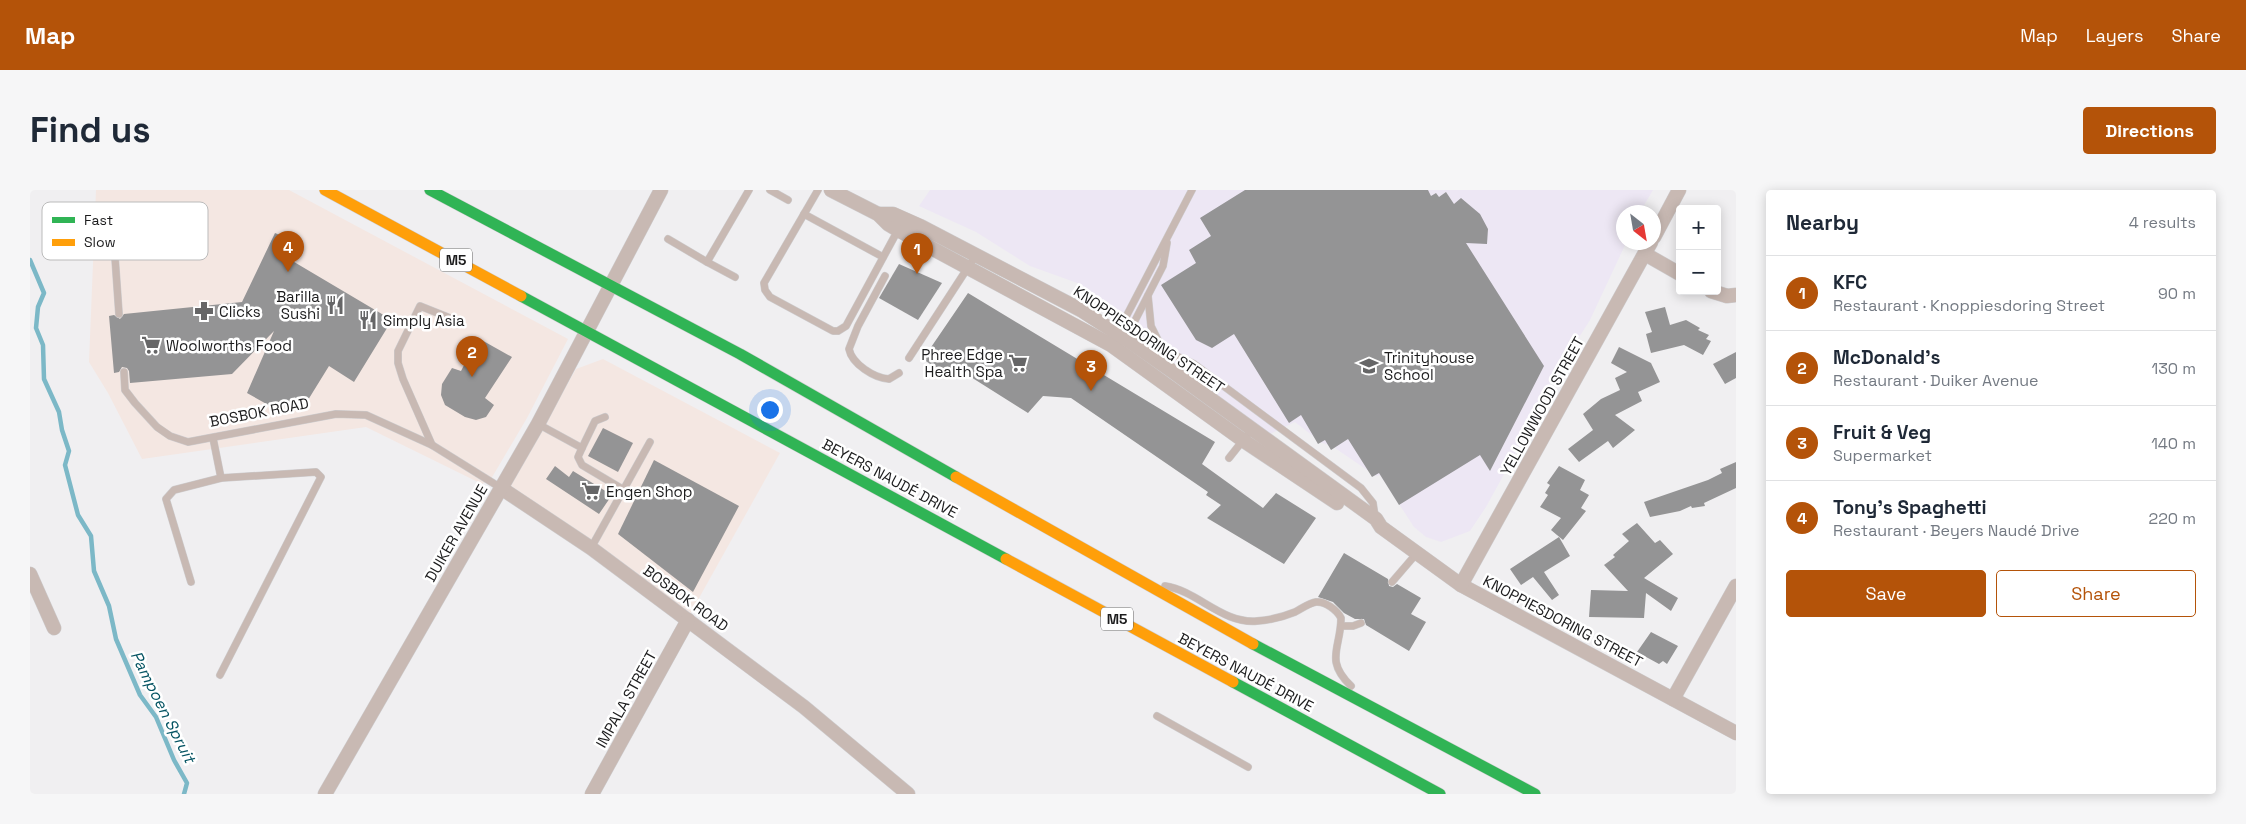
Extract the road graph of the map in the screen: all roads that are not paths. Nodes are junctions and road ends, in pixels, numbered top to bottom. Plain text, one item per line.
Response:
1 (325, 190) edge
2 (430, 190) edge
3 (661, 190) edge
4 (749, 190) edge
5 (770, 190) edge
6 (818, 190) edge
7 (831, 190) edge
8 (1192, 190) edge
9 (1679, 190) edge
10 (788, 200) dead end
11 (804, 214) junction
12 (878, 214) junction
13 (1661, 224) edge
14 (898, 230) junction
15 (1168, 238) junction
16 (668, 239) dead end
17 (1647, 250) edge
18 (1650, 250) edge
19 (976, 255) junction
20 (883, 257) junction
21 (115, 260) edge
22 (707, 262) junction
23 (968, 268) junction
24 (1676, 271) edge
25 (884, 276) dead end
26 (735, 277) dead end
27 (612, 286) junction
28 (1148, 293) junction
29 (1721, 294) edge
30 (1736, 295) edge
31 (119, 314) dead end
32 (455, 320) dead end
33 (587, 331) junction
34 (1118, 342) junction
35 (1163, 350) junction
36 (1146, 354) junction
37 (909, 358) dead end
38 (124, 372) dead end
39 (899, 373) dead end
40 (605, 417) dead end
41 (538, 424) junction
42 (1248, 435) junction
43 (213, 438) junction
44 (650, 442) dead end
45 (432, 445) junction
46 (582, 448) junction
47 (1229, 458) dead end
48 (222, 478) junction
49 (501, 488) junction
50 (624, 490) junction
51 (1378, 523) junction
52 (591, 548) junction
53 (1417, 553) junction
54 (30, 574) edge
55 (191, 582) dead end
56 (1392, 582) dead end
57 (1147, 585) junction
58 (1461, 585) junction
59 (1736, 586) edge
60 (688, 620) junction
61 (1361, 622) dead end
62 (1341, 626) junction
63 (54, 628) dead end
64 (220, 675) dead end
65 (1673, 699) junction
66 (1379, 710) junction
67 (1158, 716) dead end
68 (1736, 734) edge
69 (1248, 767) dead end
70 (325, 794) edge
71 (592, 794) edge
72 (908, 794) edge
73 (1440, 794) edge
74 (1535, 794) edge

1 - 33 main road, BEYERS NAUDÉ DRIVE / M5
2 - 27 main road, BEYERS NAUDÉ DRIVE
3 - 27 street, DUIKER AVENUE
4 - 22 lane
5 - 10 lane
6 - 11 lane
7 - 12 street, KNOPPIESDORING STREET
8 - 15 lane
9 - 13 street
11 - 20 lane
11 - 20 lane
12 - 14 street, KNOPPIESDORING STREET
12 - 19 street, KNOPPIESDORING STREET
14 - 20 lane
14 - 23 street, KNOPPIESDORING STREET
15 - 28 lane
15 - 34 lane
16 - 22 lane
17 - 58 street, YELLOWWOOD STREET
18 - 24 street
19 - 23 lane
19 - 34 street, KNOPPIESDORING STREET
21 - 31 lane
22 - 26 lane
23 - 34 street, KNOPPIESDORING STREET
23 - 37 lane
25 - 39 lane
27 - 33 street, DUIKER AVENUE
27 - 57 main road, BEYERS NAUDÉ DRIVE
28 - 34 lane
28 - 35 lane
29 - 30 street
32 - 45 lane
33 - 41 street, DUIKER AVENUE
33 - 73 main road, BEYERS NAUDÉ DRIVE / M5
34 - 36 street, KNOPPIESDORING STREET
34 - 42 street, KNOPPIESDORING STREET
35 - 36 lane
35 - 51 lane
36 - 42 street, KNOPPIESDORING STREET
38 - 43 lane, BOSBOK ROAD
40 - 46 lane
41 - 46 lane
41 - 49 street, DUIKER AVENUE
42 - 47 lane
42 - 51 street, KNOPPIESDORING STREET
43 - 45 lane, BOSBOK ROAD
43 - 48 lane
44 - 50 lane
45 - 49 lane, BOSBOK ROAD
46 - 50 lane
48 - 55 lane
48 - 64 lane
49 - 52 street, BOSBOK ROAD
49 - 70 street, DUIKER AVENUE
50 - 52 lane
51 - 53 street, KNOPPIESDORING STREET
52 - 60 street, BOSBOK ROAD
53 - 56 lane
53 - 58 street, KNOPPIESDORING STREET
54 - 63 street
57 - 62 lane
57 - 66 main road, BEYERS NAUDÉ DRIVE
58 - 65 street, KNOPPIESDORING STREET
59 - 65 street
60 - 71 street, IMPALA STREET
60 - 72 street, BOSBOK ROAD
61 - 62 lane
62 - 66 lane
65 - 68 street, KNOPPIESDORING STREET
66 - 74 main road, BEYERS NAUDÉ DRIVE
67 - 69 lane

